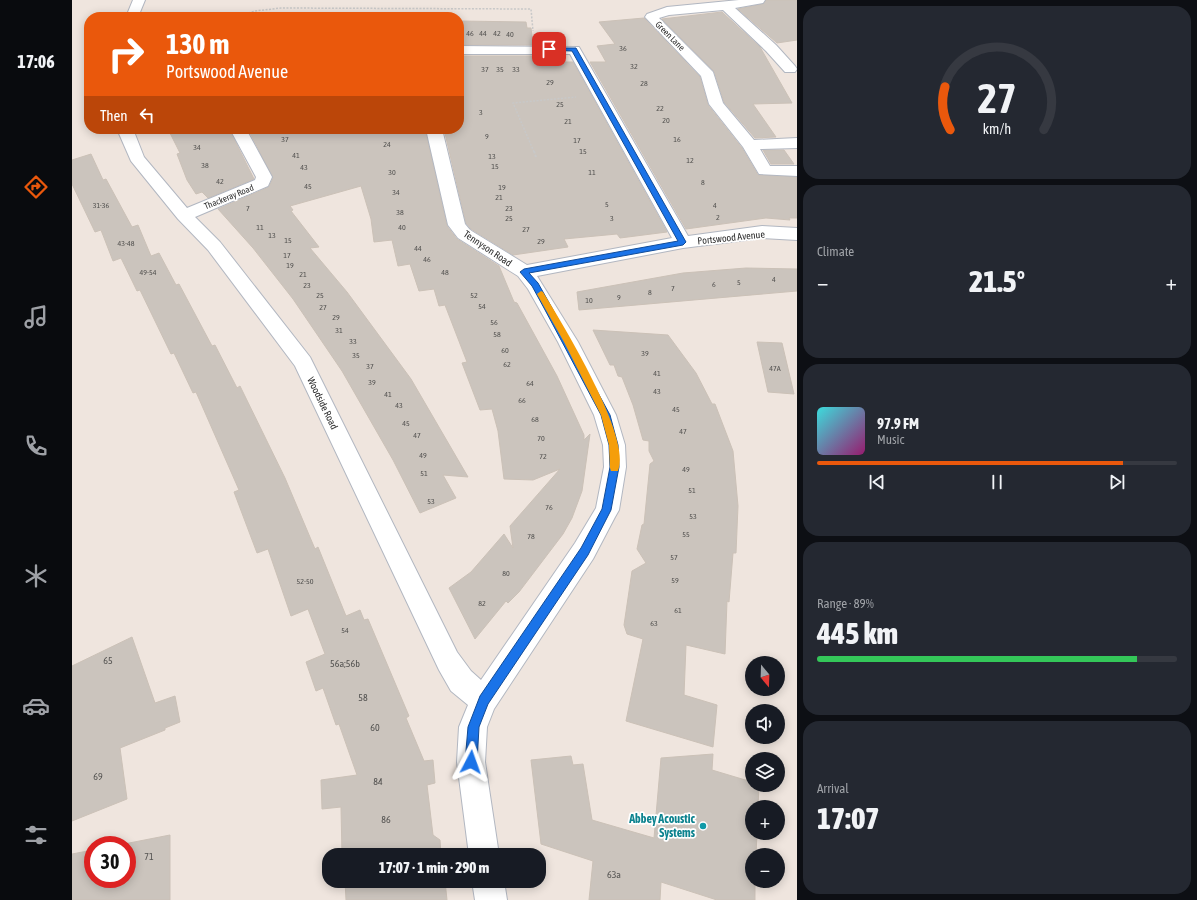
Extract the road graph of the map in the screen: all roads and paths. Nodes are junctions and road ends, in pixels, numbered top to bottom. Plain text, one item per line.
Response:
1 (139, 0) edge
2 (759, 0) edge
3 (726, 6) junction
4 (134, 12) edge
5 (243, 12) edge
6 (535, 49) junction
7 (464, 50) edge
8 (790, 69) dead end
9 (600, 95) junction
10 (127, 134) edge
11 (241, 134) edge
12 (435, 134) edge
13 (797, 143) edge
14 (750, 145) junction
15 (536, 157) dead end
16 (797, 171) edge
17 (184, 215) junction
18 (797, 234) edge
19 (683, 242) junction
20 (524, 272) junction
21 (484, 700) junction
22 (483, 848) edge
23 (489, 888) edge
24 (491, 900) edge

1 - 4 street
2 - 3 street, Green Lane
3 - 8 street
3 - 14 street, Green Lane
5 - 6 path
6 - 7 street
6 - 9 street
9 - 15 path
9 - 19 street
10 - 17 street, Woodside Road
11 - 17 street, Thackeray Road
12 - 20 street, Tennyson Road
13 - 14 street
14 - 16 street, Green Lane
17 - 21 street, Woodside Road
18 - 19 street, Portswood Avenue
19 - 20 street, Portswood Avenue
20 - 21 street, Tennyson Road
21 - 22 street, Tennyson Road
23 - 24 street

